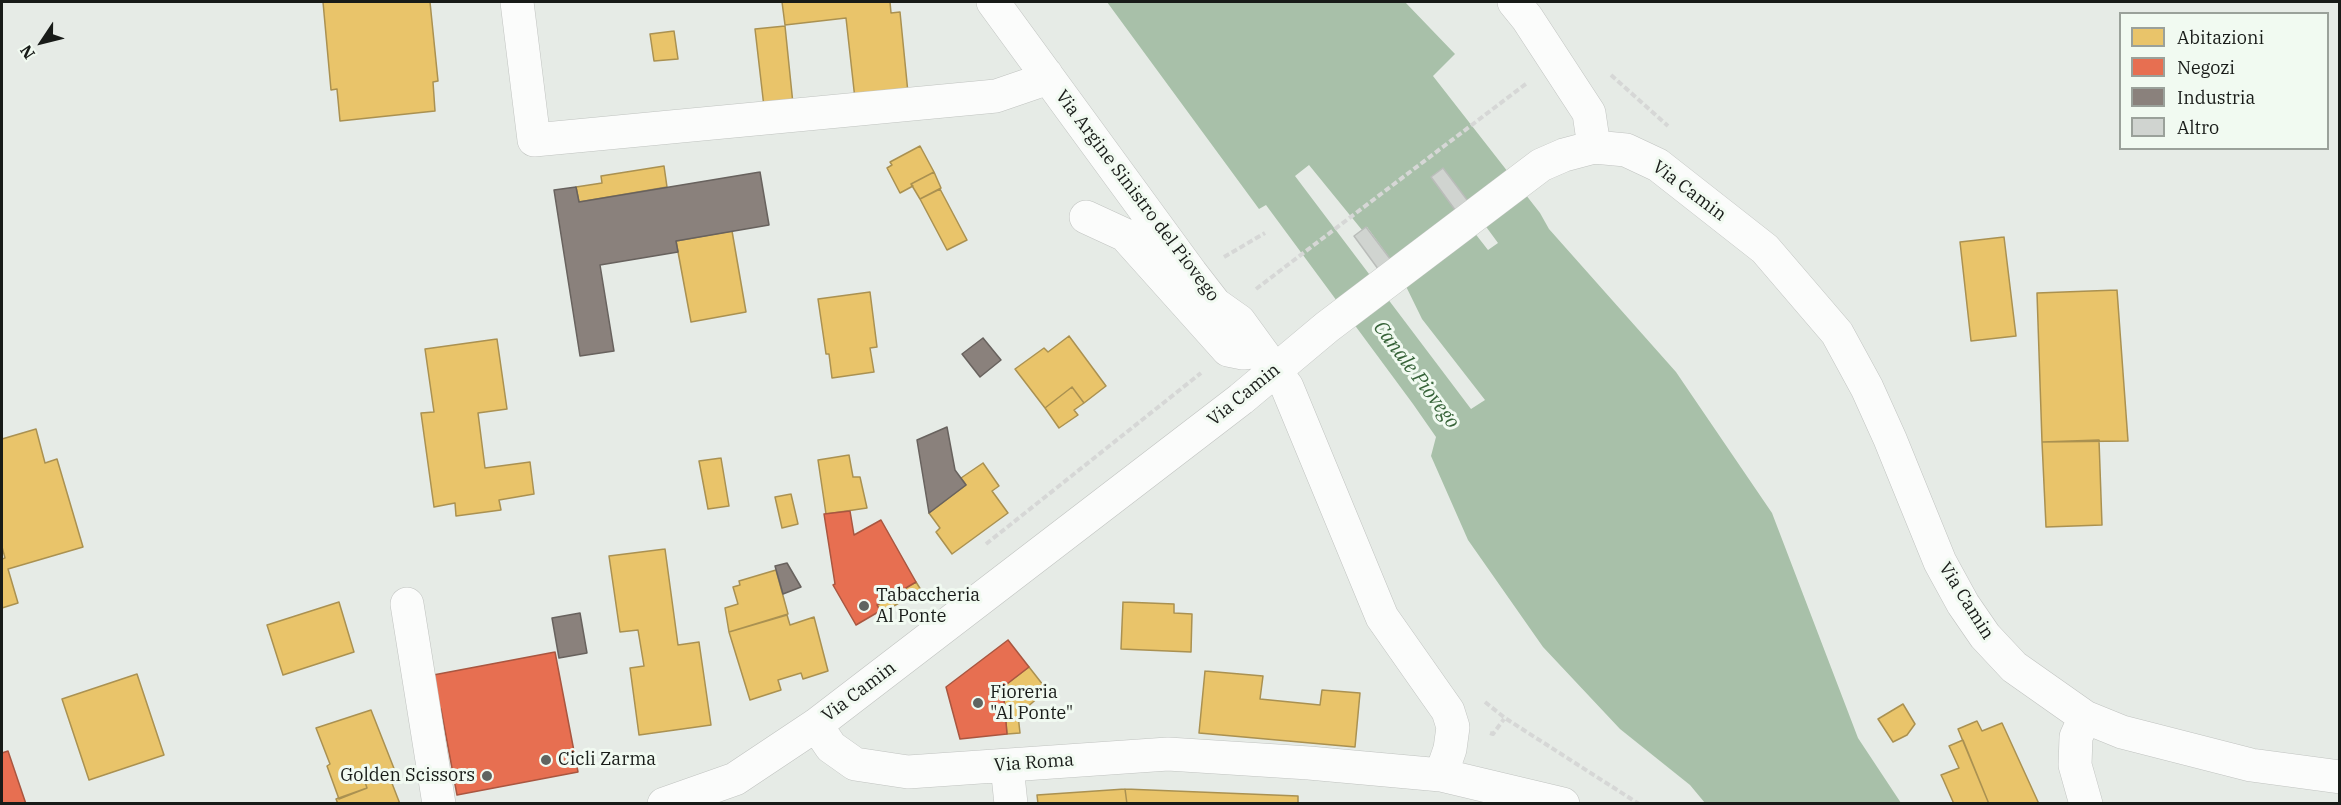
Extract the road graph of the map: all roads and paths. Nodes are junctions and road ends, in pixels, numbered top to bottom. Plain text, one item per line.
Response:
1 (517, 2) edge
2 (993, 2) edge
3 (1514, 2) edge
4 (1046, 74) junction
5 (1529, 81) dead end
6 (1594, 147) junction
7 (1086, 217) dead end
8 (1265, 233) dead end
9 (1191, 273) junction
10 (1248, 296) dead end
11 (1268, 361) junction
12 (406, 604) dead end
13 (1483, 701) dead end
14 (2085, 717) junction
15 (1505, 718) junction
16 (816, 725) junction
17 (1493, 734) dead end
18 (1006, 766) junction
19 (1441, 775) junction
20 (2340, 777) edge
21 (439, 804) edge
22 (664, 804) edge
23 (1011, 804) edge
24 (1563, 804) edge
25 (1639, 804) edge
26 (2086, 804) edge

1 - 4 street, Via Argine Sinistro del Piovego
2 - 4 street, Via Argine Sinistro del Piovego
3 - 6 street
4 - 9 street, Via Argine Sinistro del Piovego
5 - 10 path
6 - 11 street, Via Camin
6 - 14 street, Via Camin
7 - 11 street
8 - 9 path
9 - 11 street, Via Argine Sinistro del Piovego
11 - 16 street, Via Camin
11 - 19 street, Via Argine Sinistro del Piovego
12 - 21 street
13 - 15 path
14 - 20 street, Via Camin
14 - 26 street
15 - 17 path
15 - 25 path
16 - 18 street, Via Roma
16 - 22 street
18 - 19 street, Via Roma
18 - 23 street
19 - 24 street

